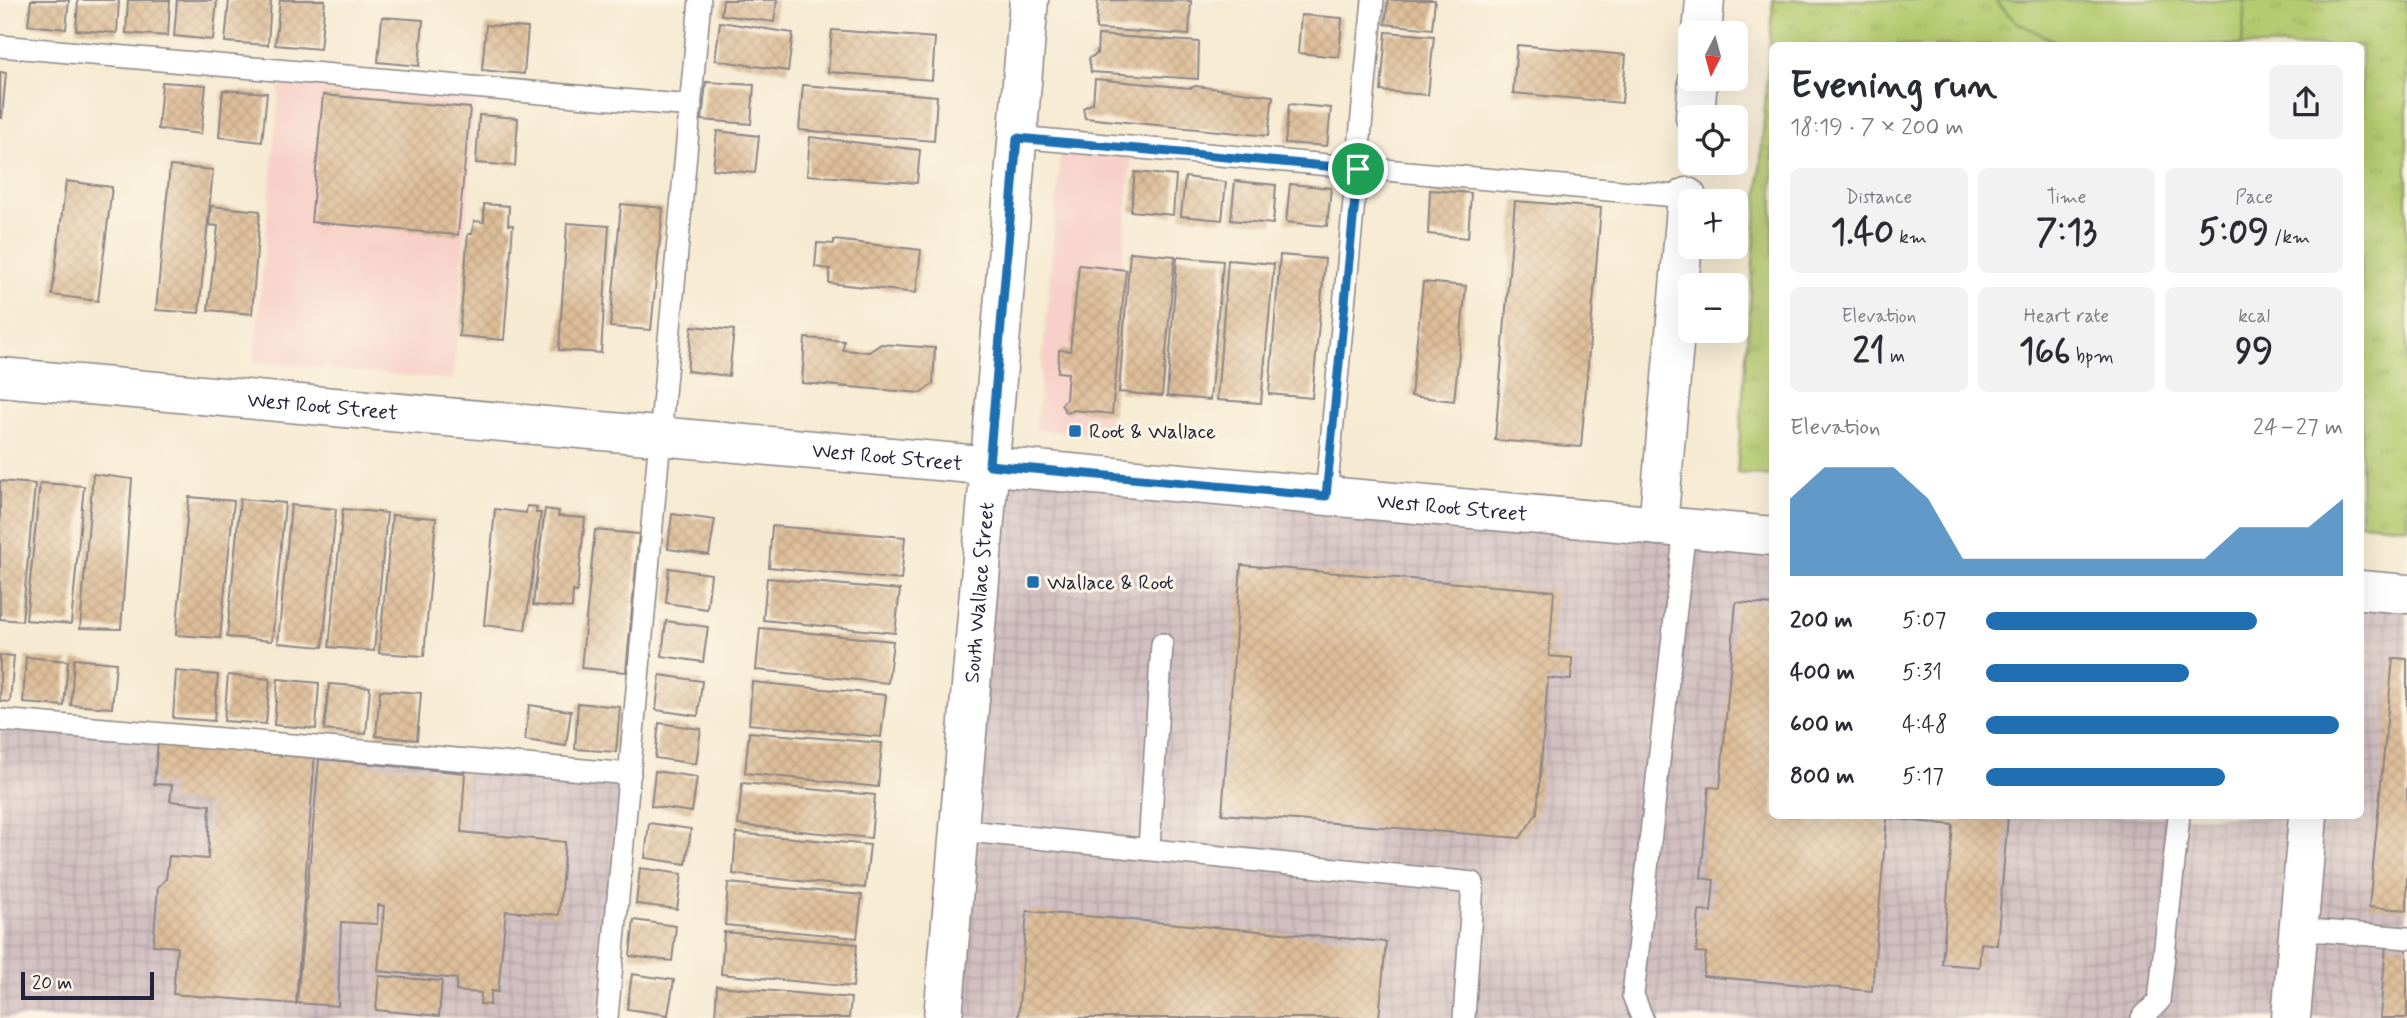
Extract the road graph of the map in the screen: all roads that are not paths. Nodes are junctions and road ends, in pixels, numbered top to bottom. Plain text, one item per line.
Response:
1 (700, 0) edge
2 (1029, 0) edge
3 (1373, 0) edge
4 (1705, 0) edge
5 (1703, 21) edge
6 (0, 46) edge
7 (691, 106) junction
8 (1017, 138) junction
9 (1358, 169) junction
10 (1678, 196) edge
11 (1684, 259) edge
12 (0, 377) edge
13 (660, 436) junction
14 (989, 465) junction
15 (1326, 496) junction
16 (1672, 527) junction
17 (1769, 536) edge
18 (2364, 590) edge
19 (2407, 594) edge
20 (1162, 644) dead end
21 (0, 720) edge
22 (630, 774) junction
23 (2179, 819) edge
24 (2308, 819) edge
25 (958, 830) junction
26 (1149, 848) junction
27 (2298, 929) junction
28 (2407, 938) edge
29 (607, 1018) edge
30 (943, 1018) edge
31 (1464, 1018) edge
32 (1642, 1018) edge
33 (2143, 1018) edge
34 (2291, 1018) edge

1 - 7 lane
2 - 8 street, South Wallace Street
3 - 9 lane
4 - 5 street
6 - 7 lane
7 - 13 lane
8 - 9 lane
8 - 14 street, South Wallace Street
9 - 10 lane
9 - 15 lane
11 - 16 street
12 - 13 street, West Root Street
13 - 14 street, West Root Street
13 - 22 lane
14 - 15 street, West Root Street
14 - 25 street, South Wallace Street
15 - 16 street, West Root Street
16 - 17 street, West Root Street
16 - 32 lane
18 - 19 street
20 - 26 lane
21 - 22 lane
22 - 29 lane
23 - 33 lane
24 - 27 street
25 - 26 lane
25 - 30 street, South Wallace Street
26 - 31 lane
27 - 28 lane
27 - 34 street

